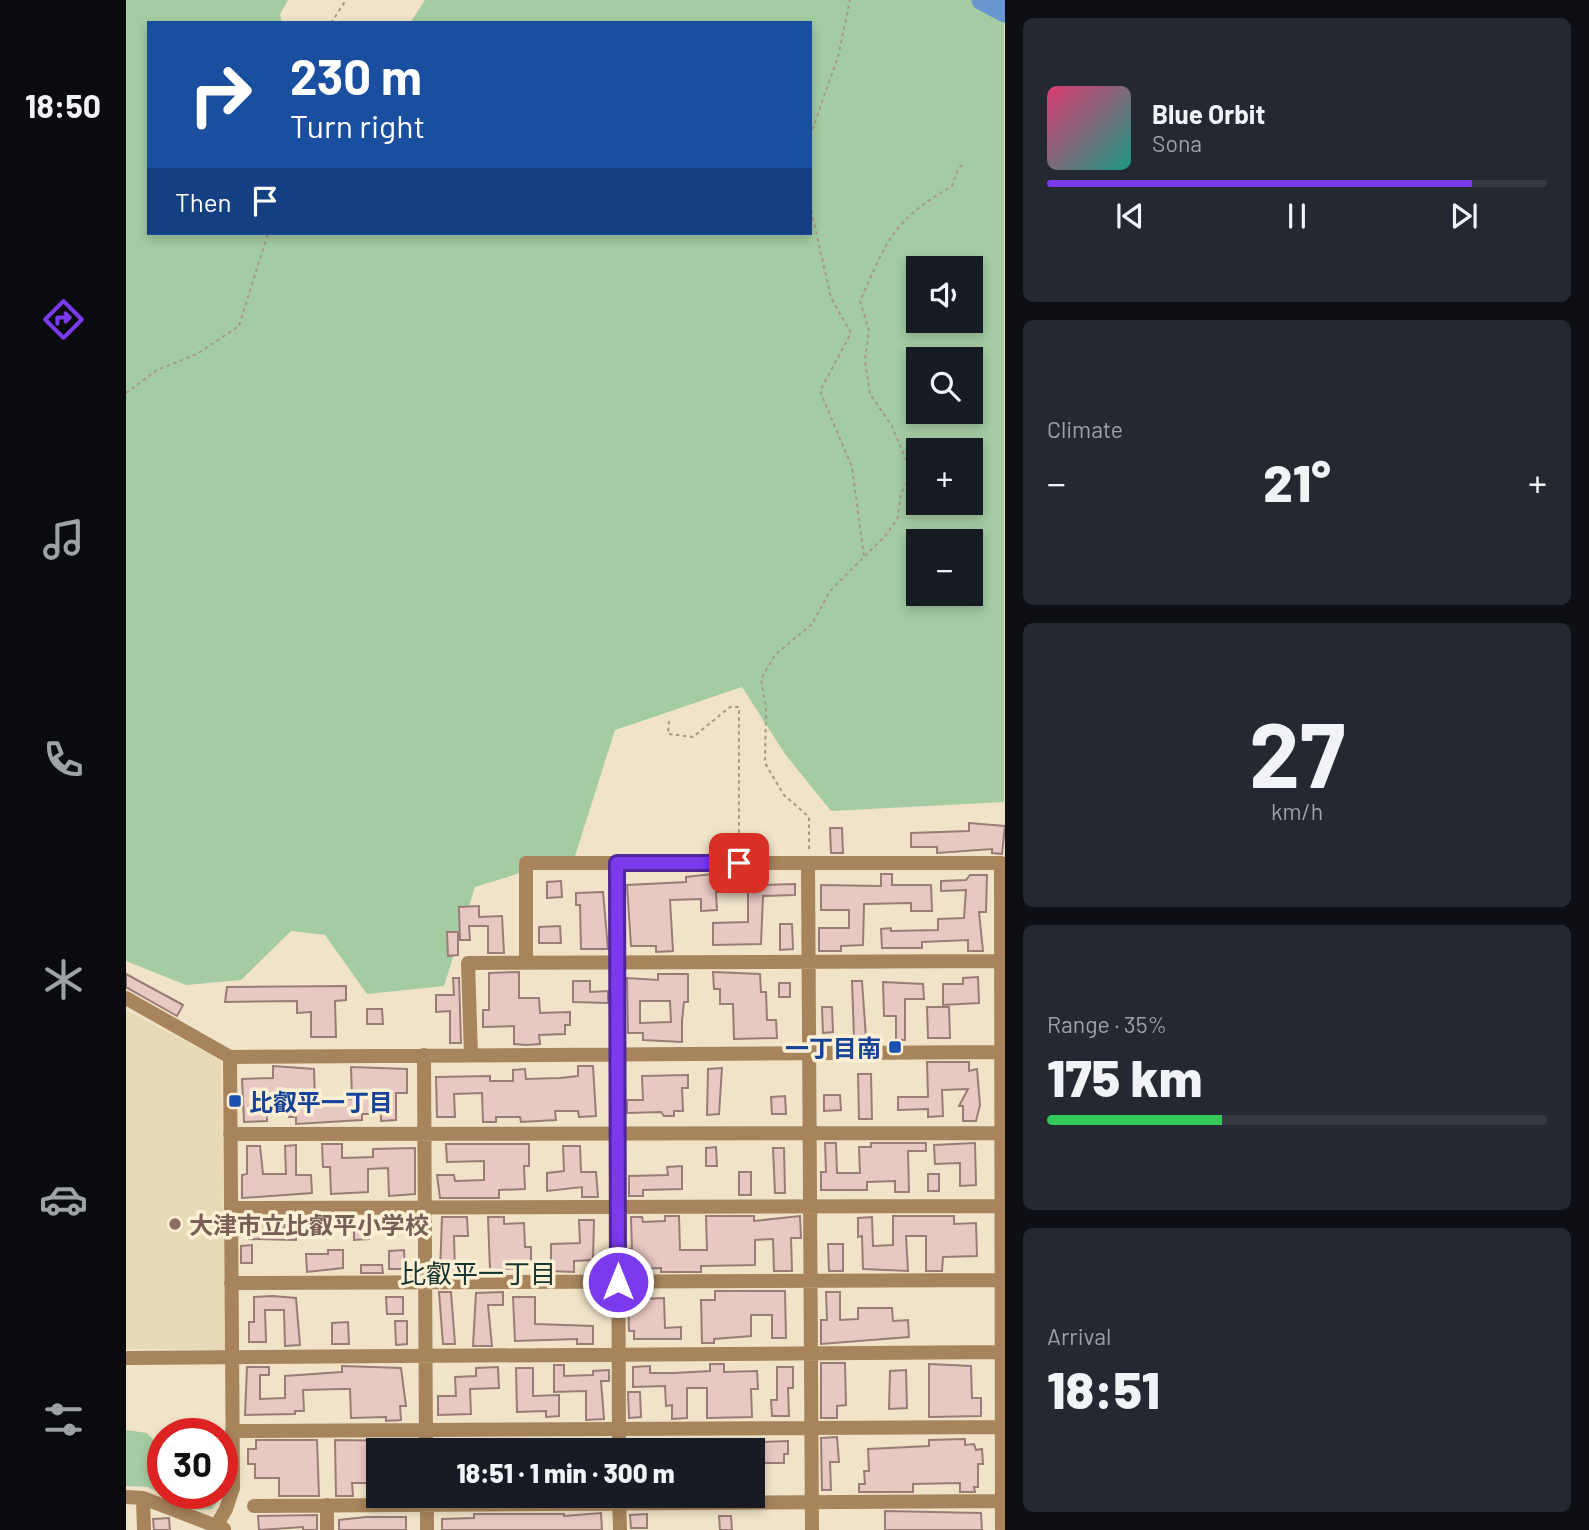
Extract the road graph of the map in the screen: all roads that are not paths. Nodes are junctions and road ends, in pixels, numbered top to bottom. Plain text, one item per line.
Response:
1 (617, 863) junction
2 (808, 863) junction
3 (617, 962) junction
4 (809, 962) junction
5 (526, 963) junction
6 (1002, 967) edge
7 (126, 998) edge
8 (1001, 1052) junction
9 (809, 1053) junction
10 (618, 1054) junction
11 (424, 1055) junction
12 (471, 1055) junction
13 (230, 1056) junction
14 (618, 1133) junction
15 (810, 1133) junction
16 (1001, 1133) junction
17 (230, 1134) junction
18 (425, 1134) junction
19 (810, 1206) junction
20 (1001, 1206) junction
21 (425, 1207) junction
22 (618, 1207) junction
23 (231, 1208) junction
24 (1002, 1280) junction
25 (810, 1281) junction
26 (425, 1282) junction
27 (618, 1282) junction
28 (231, 1283) junction
29 (1002, 1352) junction
30 (811, 1354) junction
31 (619, 1355) junction
32 (426, 1356) junction
33 (232, 1357) junction
34 (126, 1358) edge
35 (232, 1418) edge
36 (1002, 1427) junction
37 (811, 1428) junction
38 (619, 1429) junction
39 (426, 1430) junction
40 (238, 1432) edge
41 (426, 1438) edge
42 (619, 1438) edge
43 (126, 1497) edge
44 (143, 1498) junction
45 (1002, 1501) junction
46 (765, 1502) edge
47 (811, 1502) junction
48 (366, 1503) edge
49 (327, 1505) junction
50 (254, 1506) dead end
51 (427, 1508) edge
52 (620, 1508) edge
53 (226, 1509) edge
54 (218, 1529) edge
55 (144, 1530) edge
56 (327, 1530) edge
57 (427, 1530) edge
58 (620, 1530) edge
59 (811, 1530) edge
60 (1002, 1530) edge

1 - 2 street
1 - 3 street
1 - 5 street
2 - 4 street
2 - 6 street
3 - 4 street
3 - 5 street
3 - 10 street
4 - 6 street
4 - 9 street
5 - 12 street
6 - 8 street
7 - 13 street
8 - 9 street
8 - 16 street
9 - 10 street
9 - 15 street
10 - 12 street
10 - 14 street
11 - 12 street
11 - 13 street
11 - 18 street
13 - 17 street
14 - 15 street
14 - 18 street
14 - 22 street
15 - 16 street
15 - 19 street
16 - 20 street
17 - 18 street
17 - 23 street
18 - 21 street
19 - 20 street
19 - 22 street
19 - 25 street
20 - 24 street
21 - 22 street
21 - 23 street
21 - 26 street
22 - 27 street
23 - 28 street
24 - 25 street
24 - 29 street
25 - 27 street
25 - 30 street
26 - 27 street
26 - 28 street
26 - 32 street
27 - 31 street
28 - 33 street
29 - 30 street
29 - 36 street
30 - 31 street
30 - 37 street
31 - 32 street
31 - 38 street
32 - 33 street
32 - 39 street
33 - 34 street
33 - 35 street
36 - 37 street
36 - 45 street
37 - 38 street
37 - 47 street
38 - 39 street
38 - 42 street
39 - 40 street
39 - 41 street
43 - 44 street
44 - 54 street
44 - 55 street
45 - 47 street
45 - 60 street
46 - 47 street
47 - 59 street
48 - 49 street
49 - 50 street
49 - 56 street
51 - 57 street
52 - 58 street
53 - 54 street

